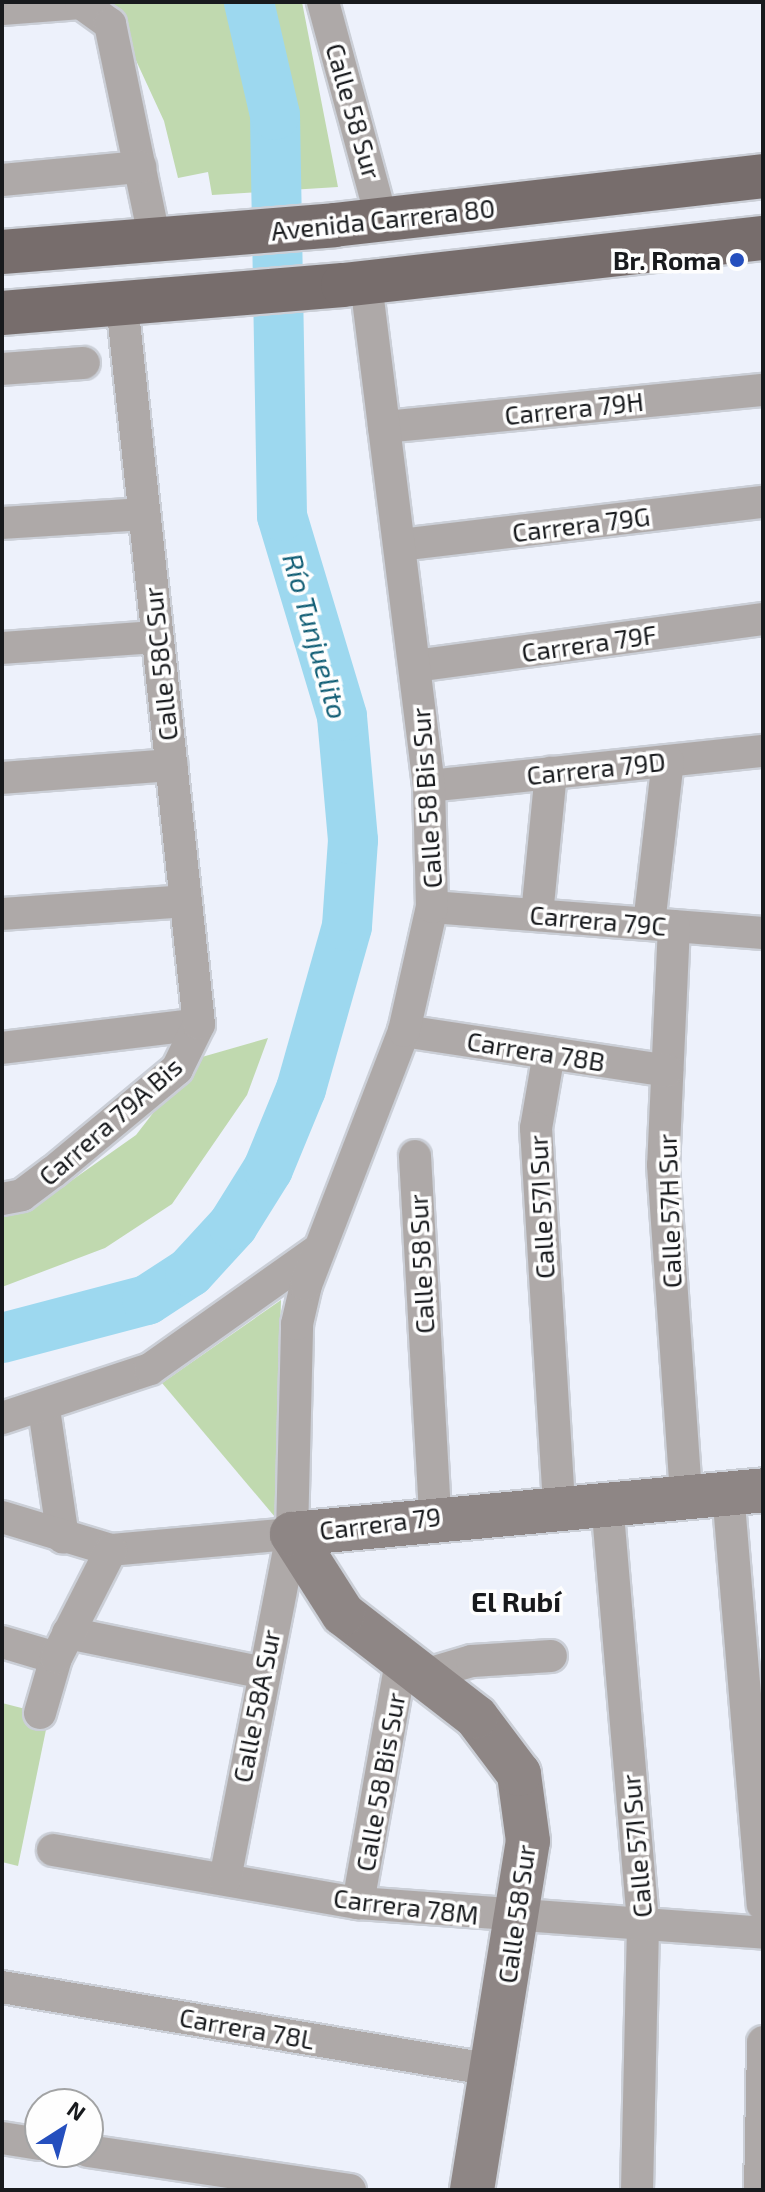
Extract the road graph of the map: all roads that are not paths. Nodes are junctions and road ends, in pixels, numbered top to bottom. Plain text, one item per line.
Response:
1 (323, 2) edge
2 (2, 9) edge
3 (140, 167) junction
4 (763, 176) edge
5 (2, 180) edge
6 (382, 220) junction
7 (763, 238) edge
8 (155, 242) junction
9 (2, 252) edge
10 (355, 284) junction
11 (122, 304) junction
12 (2, 313) edge
13 (84, 363) dead end
14 (2, 369) edge
15 (763, 390) edge
16 (384, 427) junction
17 (763, 502) edge
18 (144, 514) junction
19 (2, 523) edge
20 (400, 545) junction
21 (763, 619) edge
22 (157, 637) junction
23 (2, 648) edge
24 (415, 666) junction
25 (763, 751) edge
26 (668, 761) junction
27 (172, 765) junction
28 (551, 773) junction
29 (2, 778) edge
30 (429, 786) junction
31 (186, 901) junction
32 (432, 907) junction
33 (2, 914) edge
34 (537, 915) junction
35 (662, 925) junction
36 (763, 933) edge
37 (199, 1024) junction
38 (404, 1031) junction
39 (2, 1048) edge
40 (549, 1053) junction
41 (667, 1071) junction
42 (415, 1156) dead end
43 (2, 1199) edge
44 (315, 1252) junction
45 (44, 1409) junction
46 (2, 1418) edge
47 (746, 1491) edge
48 (686, 1496) junction
49 (607, 1502) junction
50 (559, 1506) junction
51 (435, 1516) junction
52 (2, 1517) edge
53 (292, 1534) junction
54 (63, 1538) junction
55 (111, 1550) junction
56 (2, 1642) edge
57 (62, 1646) junction
58 (551, 1656) dead end
59 (413, 1668) junction
60 (260, 1672) junction
61 (40, 1713) dead end
62 (53, 1850) dead end
63 (225, 1879) junction
64 (358, 1903) junction
65 (763, 1905) edge
66 (517, 1919) junction
67 (643, 1926) junction
68 (763, 1933) edge
69 (2, 1987) edge
70 (763, 2042) edge
71 (492, 2070) junction
72 (763, 2079) edge
73 (2, 2138) edge
74 (24, 2141) edge
75 (104, 2156) edge
76 (163, 2176) edge
77 (350, 2190) edge
78 (472, 2190) edge
79 (637, 2190) edge
80 (760, 2190) edge

1 - 6 street, Calle 58 Sur
2 - 3 street
3 - 5 street
3 - 8 street
4 - 6 main road, Avenida Carrera 80
6 - 8 main road, Avenida Carrera 80
7 - 10 main road
8 - 9 main road, Avenida Carrera 80
10 - 11 main road
10 - 16 street, Calle 58 Bis Sur
11 - 12 main road
11 - 18 street, Calle 58C Sur
13 - 14 street
15 - 16 street, Carrera 79H
16 - 20 street, Calle 58 Bis Sur
17 - 20 street, Carrera 79G
18 - 19 street
18 - 22 street, Calle 58C Sur
20 - 24 street, Calle 58 Bis Sur
21 - 24 street, Carrera 79F
22 - 23 street
22 - 27 street, Calle 58C Sur
24 - 30 street, Calle 58 Bis Sur
25 - 26 street, Carrera 79D
26 - 28 street, Carrera 79D
26 - 35 street, Calle 57H Sur
27 - 29 street
27 - 31 street, Calle 58C Sur
28 - 30 street, Carrera 79D
28 - 34 street
30 - 32 street, Calle 58 Bis Sur
31 - 33 street
31 - 37 street, Calle 58C Sur
32 - 34 street, Carrera 79C
32 - 38 street, Calle 58 Bis Sur
34 - 35 street, Carrera 79C
35 - 36 street, Carrera 79C
35 - 41 street, Calle 57H Sur
37 - 39 street
37 - 43 street, Carrera 79A Bis
38 - 40 street, Carrera 78B
38 - 44 street, Calle 58 Bis Sur
40 - 41 street, Carrera 78B
40 - 50 street, Calle 57I Sur
41 - 48 street, Calle 57H Sur
42 - 51 street, Calle 58 Sur
44 - 45 street
44 - 53 street, Calle 58 Bis Sur
45 - 46 street
45 - 54 street
47 - 48 street, Carrera 79
47 - 65 street
48 - 49 street, Carrera 79
49 - 50 street, Carrera 79
49 - 67 street, Calle 57I Sur
50 - 51 street, Carrera 79
51 - 53 street, Carrera 79
52 - 54 street, Carrera 79
53 - 55 street, Carrera 79
53 - 59 street, Calle 58 Sur
53 - 60 street, Calle 58A Sur
54 - 55 street, Carrera 79
55 - 57 street
56 - 57 street
57 - 60 street
57 - 61 street
58 - 59 street
59 - 64 street, Calle 58 Bis Sur
59 - 66 street, Calle 58 Sur
60 - 63 street, Calle 58A Sur
62 - 63 street, Carrera 78M
63 - 64 street, Carrera 78M
64 - 66 street, Carrera 78M
66 - 67 street, Carrera 78M
66 - 71 street, Calle 58 Sur
67 - 68 street, Carrera 78M
67 - 79 street, Calle 57I Sur
69 - 71 street, Carrera 78L
70 - 72 street
71 - 78 street, Calle 58 Sur
72 - 80 street
73 - 74 street
75 - 76 street
76 - 77 street

